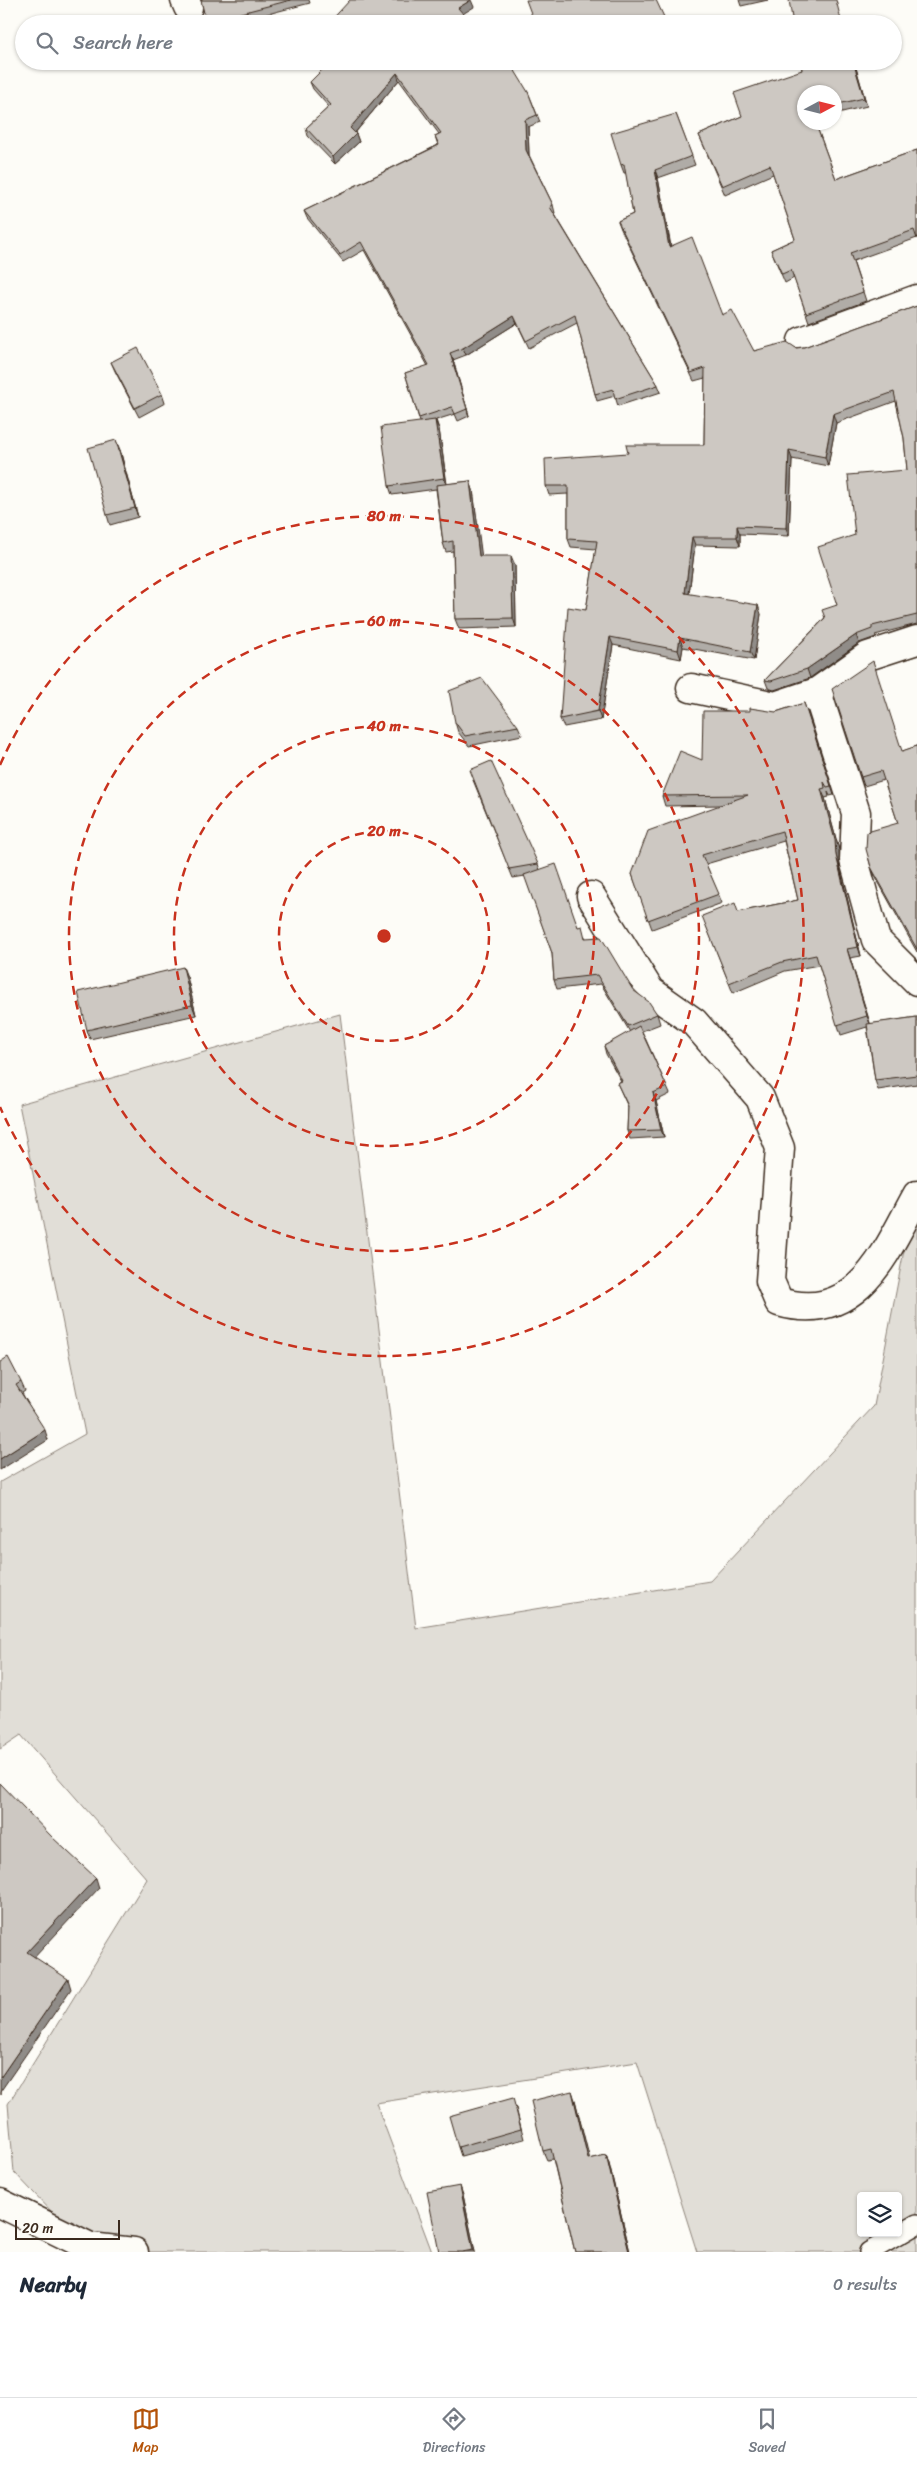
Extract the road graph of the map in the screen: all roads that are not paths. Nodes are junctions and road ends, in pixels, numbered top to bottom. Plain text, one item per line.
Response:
1 (917, 299) edge
2 (802, 341) dead end
3 (917, 640) edge
4 (691, 688) dead end
5 (817, 692) junction
6 (591, 896) dead end
7 (917, 981) edge
8 (917, 1195) edge
9 (0, 2203) edge
10 (917, 2224) edge
11 (134, 2252) edge
12 (868, 2252) edge

1 - 2 street
3 - 5 street
4 - 5 street
5 - 7 street
6 - 8 street
9 - 11 street
10 - 12 lane

